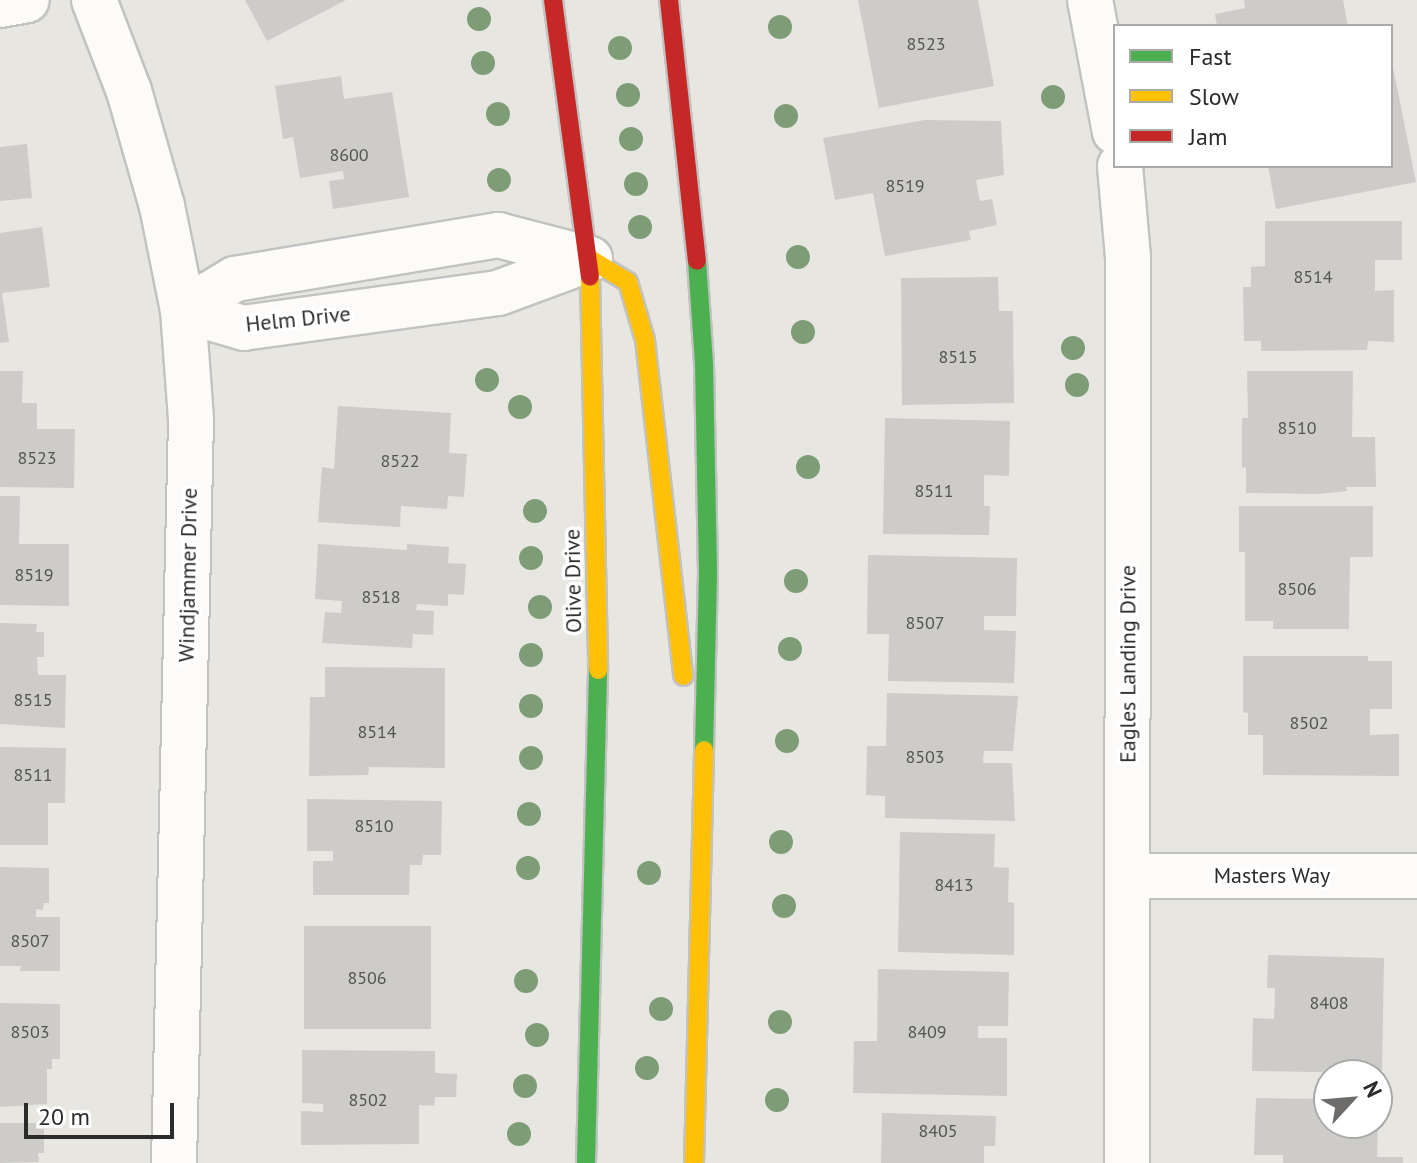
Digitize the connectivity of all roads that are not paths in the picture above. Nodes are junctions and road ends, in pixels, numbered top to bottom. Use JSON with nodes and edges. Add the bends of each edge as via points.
{"nodes":[{"id":1,"x":27,"y":0,"type":"edge"},
{"id":2,"x":94,"y":0,"type":"edge"},
{"id":3,"x":553,"y":0,"type":"edge"},
{"id":4,"x":669,"y":0,"type":"edge"},
{"id":5,"x":1090,"y":0,"type":"edge"},
{"id":6,"x":0,"y":5,"type":"edge"},
{"id":7,"x":1113,"y":121,"type":"edge"},
{"id":8,"x":1120,"y":168,"type":"edge"},
{"id":9,"x":590,"y":259,"type":"junction"},
{"id":10,"x":183,"y":310,"type":"junction"},
{"id":11,"x":701,"y":837,"type":"junction"},
{"id":12,"x":1128,"y":876,"type":"junction"},
{"id":13,"x":1417,"y":876,"type":"edge"},
{"id":14,"x":174,"y":1163,"type":"edge"},
{"id":15,"x":586,"y":1163,"type":"edge"},
{"id":16,"x":694,"y":1163,"type":"edge"},
{"id":17,"x":1127,"y":1163,"type":"edge"}],
"edges":[{"from":1,"to":6,"type":"street"},
{"from":2,"to":10,"type":"street","name":"Windjammer Drive","via":[[133,105],[162,206]]},
{"from":3,"to":9,"type":"main road","name":"Olive Drive"},
{"from":4,"to":11,"type":"main road","via":[[704,364],[708,573]]},
{"from":5,"to":7,"type":"street"},
{"from":8,"to":12,"type":"street","name":"Eagles Landing Drive","via":[[1128,258]]},
{"from":9,"to":10,"type":"street","name":"Helm Drive","via":[[498,293],[244,328]]},
{"from":9,"to":10,"type":"street","name":"Helm Drive","via":[[498,235],[235,279]]},
{"from":9,"to":11,"type":"main road","via":[[628,282],[645,340]]},
{"from":9,"to":15,"type":"main road","name":"Olive Drive","via":[[599,626]]},
{"from":10,"to":14,"type":"street","name":"Windjammer Drive","via":[[191,420]]},
{"from":11,"to":16,"type":"main road"},
{"from":12,"to":13,"type":"street","name":"Masters Way"},
{"from":12,"to":17,"type":"street","name":"Eagles Landing Drive"}]}
